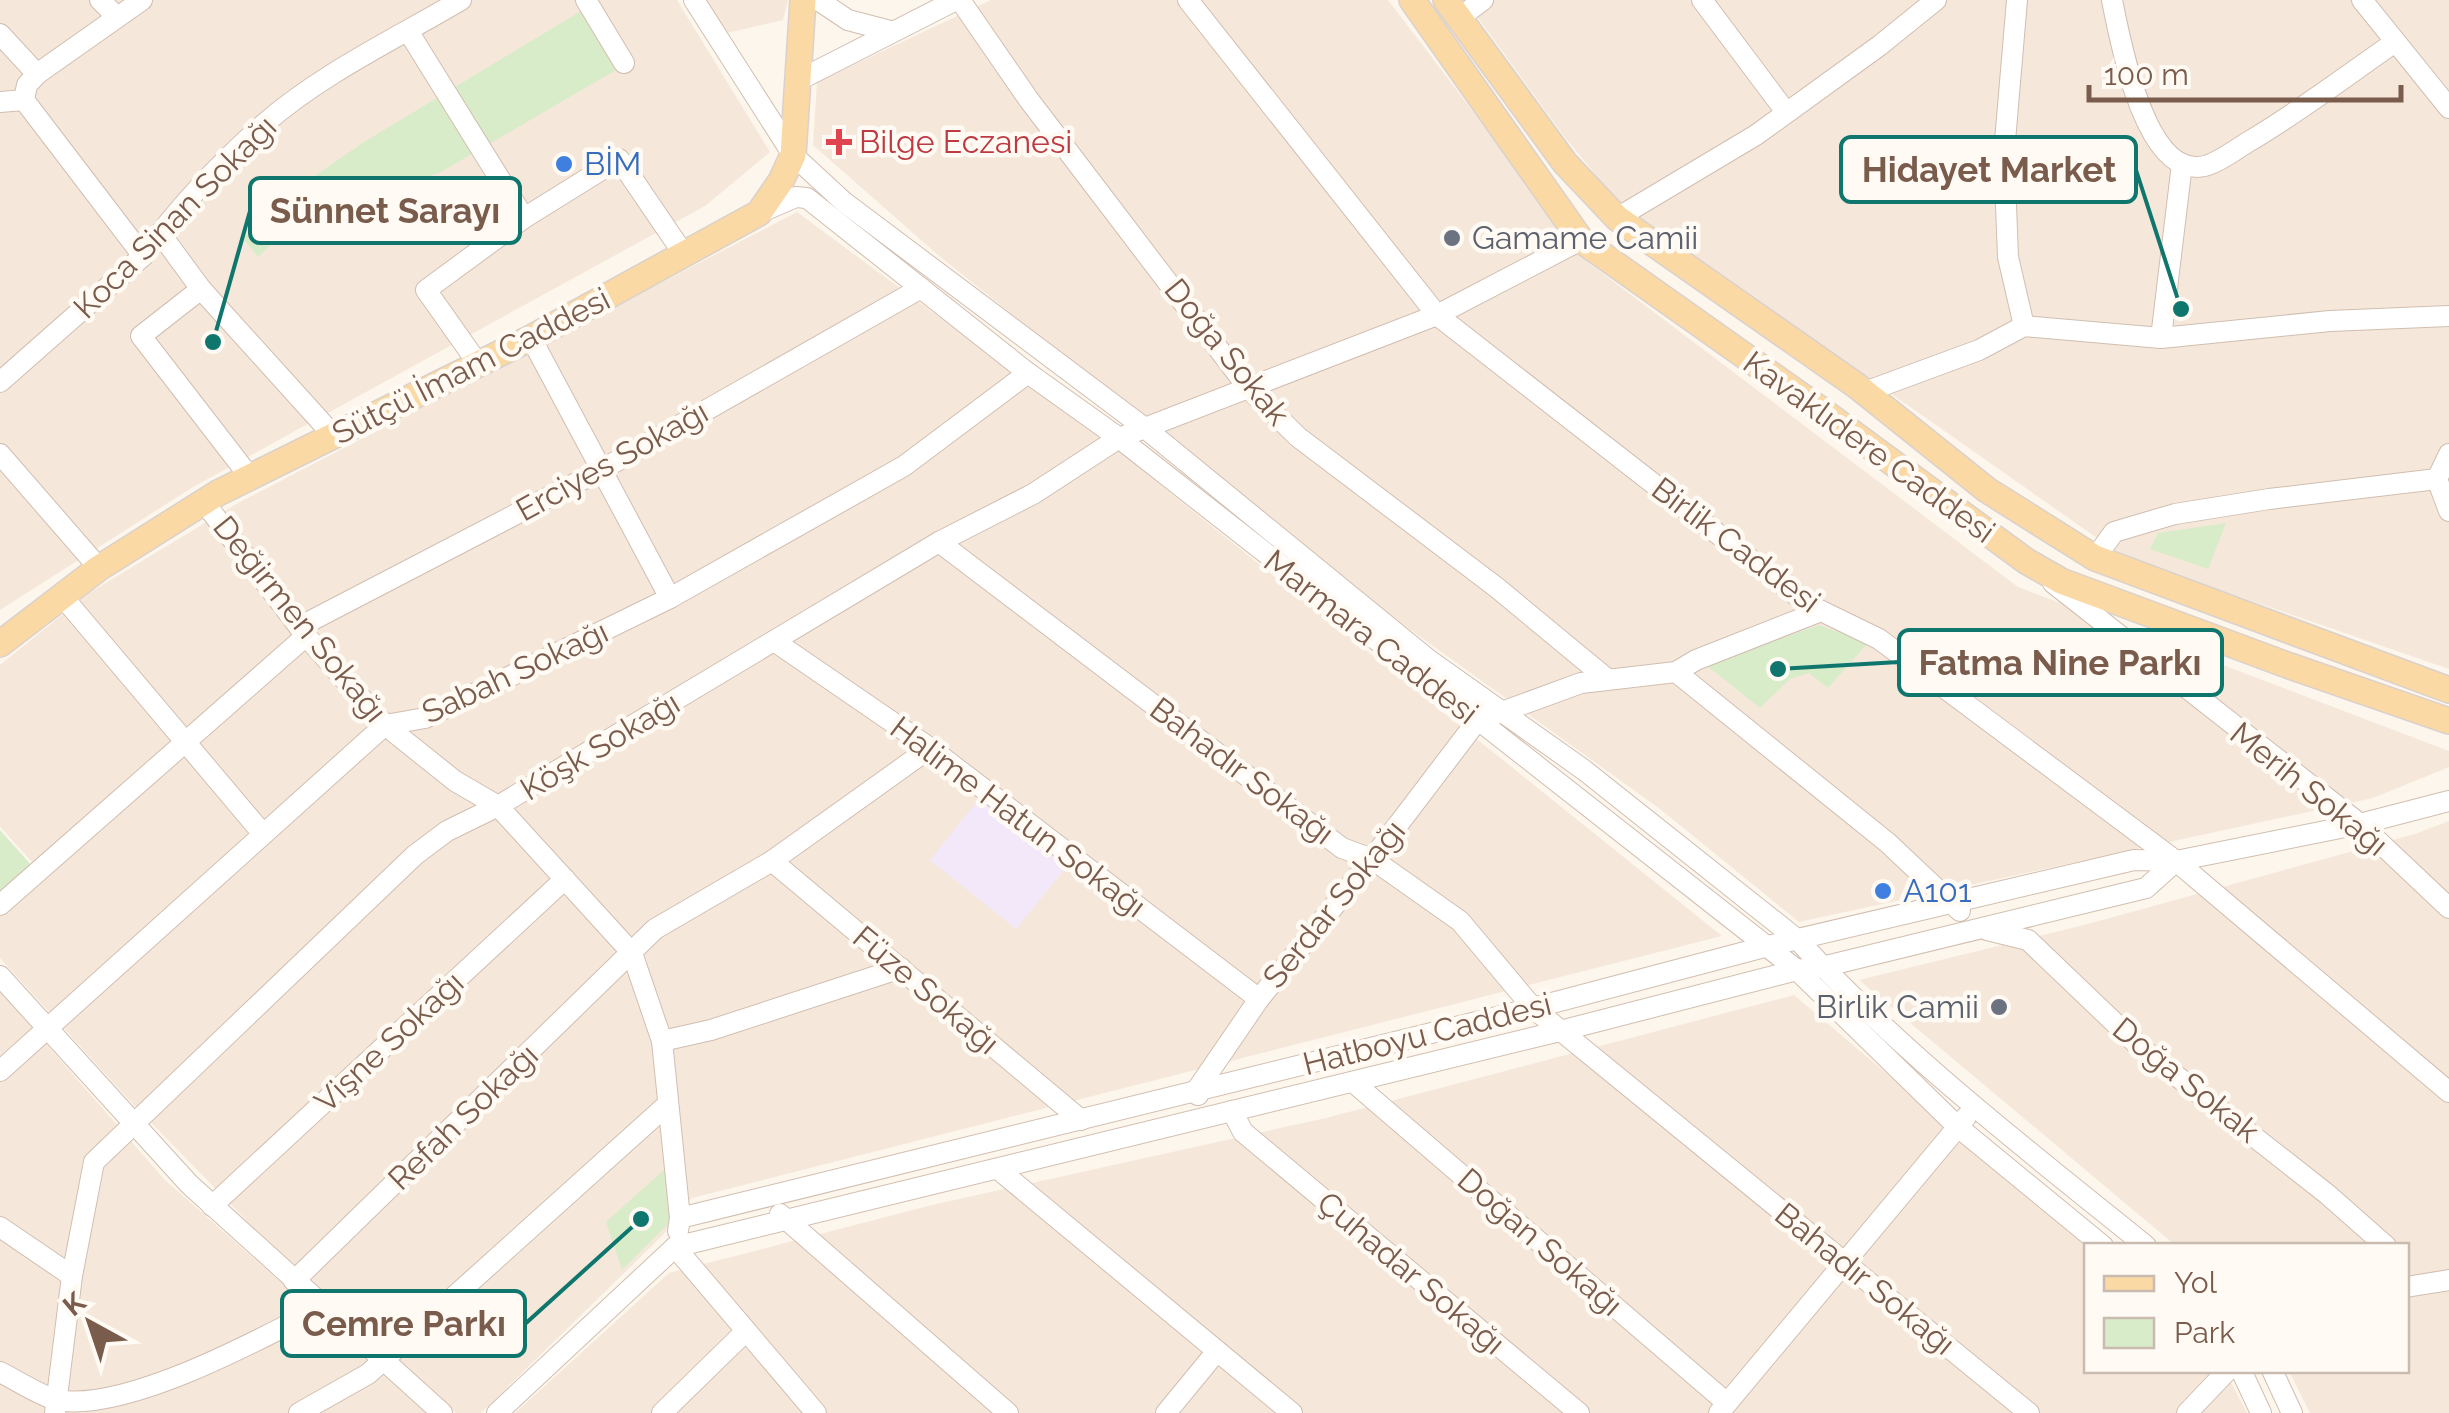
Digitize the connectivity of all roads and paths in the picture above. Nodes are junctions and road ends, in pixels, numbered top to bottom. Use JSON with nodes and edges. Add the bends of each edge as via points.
{"nodes":[{"id":1,"x":100,"y":0,"type":"edge"},
{"id":2,"x":142,"y":0,"type":"edge"},
{"id":3,"x":460,"y":0,"type":"edge"},
{"id":4,"x":586,"y":0,"type":"edge"},
{"id":5,"x":694,"y":0,"type":"edge"},
{"id":6,"x":803,"y":0,"type":"edge"},
{"id":7,"x":818,"y":0,"type":"edge"},
{"id":8,"x":958,"y":0,"type":"edge"},
{"id":9,"x":1188,"y":0,"type":"edge"},
{"id":10,"x":1412,"y":0,"type":"edge"},
{"id":11,"x":1483,"y":0,"type":"edge"},
{"id":12,"x":1702,"y":0,"type":"edge"},
{"id":13,"x":1936,"y":0,"type":"edge"},
{"id":14,"x":2017,"y":0,"type":"edge"},
{"id":15,"x":2112,"y":0,"type":"edge"},
{"id":16,"x":2362,"y":0,"type":"edge"},
{"id":17,"x":1453,"y":9,"type":"edge"},
{"id":18,"x":117,"y":17,"type":"junction"},
{"id":19,"x":408,"y":31,"type":"junction"},
{"id":20,"x":890,"y":31,"type":"junction"},
{"id":21,"x":0,"y":34,"type":"edge"},
{"id":22,"x":2395,"y":42,"type":"junction"},
{"id":23,"x":624,"y":63,"type":"dead end"},
{"id":24,"x":37,"y":74,"type":"junction"},
{"id":25,"x":799,"y":80,"type":"junction"},
{"id":26,"x":24,"y":100,"type":"junction"},
{"id":27,"x":0,"y":102,"type":"edge"},
{"id":28,"x":2449,"y":108,"type":"edge"},
{"id":29,"x":1786,"y":112,"type":"junction"},
{"id":30,"x":793,"y":155,"type":"junction"},
{"id":31,"x":2182,"y":164,"type":"junction"},
{"id":32,"x":759,"y":213,"type":"junction"},
{"id":33,"x":524,"y":218,"type":"junction"},
{"id":34,"x":1617,"y":218,"type":"junction"},
{"id":35,"x":160,"y":233,"type":"junction"},
{"id":36,"x":1581,"y":240,"type":"junction"},
{"id":37,"x":144,"y":256,"type":"junction"},
{"id":38,"x":685,"y":256,"type":"junction"},
{"id":39,"x":922,"y":288,"type":"junction"},
{"id":40,"x":201,"y":289,"type":"junction"},
{"id":41,"x":1437,"y":315,"type":"junction"},
{"id":42,"x":2449,"y":316,"type":"edge"},
{"id":43,"x":2024,"y":326,"type":"junction"},
{"id":44,"x":531,"y":338,"type":"junction"},
{"id":45,"x":2161,"y":338,"type":"junction"},
{"id":46,"x":479,"y":365,"type":"junction"},
{"id":47,"x":1028,"y":373,"type":"junction"},
{"id":48,"x":0,"y":382,"type":"edge"},
{"id":49,"x":1248,"y":389,"type":"junction"},
{"id":50,"x":1865,"y":392,"type":"junction"},
{"id":51,"x":1146,"y":429,"type":"junction"},
{"id":52,"x":333,"y":435,"type":"junction"},
{"id":53,"x":1119,"y":438,"type":"junction"},
{"id":54,"x":0,"y":454,"type":"edge"},
{"id":55,"x":2449,"y":454,"type":"edge"},
{"id":56,"x":601,"y":470,"type":"junction"},
{"id":57,"x":249,"y":476,"type":"junction"},
{"id":58,"x":2437,"y":479,"type":"junction"},
{"id":59,"x":204,"y":502,"type":"junction"},
{"id":60,"x":2449,"y":511,"type":"edge"},
{"id":61,"x":2046,"y":527,"type":"junction"},
{"id":62,"x":940,"y":542,"type":"junction"},
{"id":63,"x":2095,"y":558,"type":"junction"},
{"id":64,"x":2026,"y":562,"type":"junction"},
{"id":65,"x":98,"y":568,"type":"junction"},
{"id":66,"x":2086,"y":590,"type":"junction"},
{"id":67,"x":62,"y":597,"type":"junction"},
{"id":68,"x":670,"y":598,"type":"junction"},
{"id":69,"x":1821,"y":611,"type":"junction"},
{"id":70,"x":302,"y":632,"type":"junction"},
{"id":71,"x":774,"y":642,"type":"junction"},
{"id":72,"x":0,"y":644,"type":"edge"},
{"id":73,"x":1676,"y":672,"type":"junction"},
{"id":74,"x":1606,"y":678,"type":"junction"},
{"id":75,"x":2449,"y":690,"type":"edge"},
{"id":76,"x":1502,"y":713,"type":"junction"},
{"id":77,"x":1477,"y":721,"type":"junction"},
{"id":78,"x":2449,"y":721,"type":"edge"},
{"id":79,"x":385,"y":725,"type":"junction"},
{"id":80,"x":186,"y":743,"type":"junction"},
{"id":81,"x":930,"y":748,"type":"junction"},
{"id":82,"x":2449,"y":801,"type":"edge"},
{"id":83,"x":498,"y":806,"type":"junction"},
{"id":84,"x":2360,"y":824,"type":"junction"},
{"id":85,"x":263,"y":834,"type":"junction"},
{"id":86,"x":1372,"y":860,"type":"junction"},
{"id":87,"x":772,"y":861,"type":"junction"},
{"id":88,"x":2176,"y":861,"type":"junction"},
{"id":89,"x":565,"y":879,"type":"junction"},
{"id":90,"x":0,"y":905,"type":"edge"},
{"id":91,"x":1952,"y":905,"type":"junction"},
{"id":92,"x":2449,"y":908,"type":"edge"},
{"id":93,"x":1981,"y":928,"type":"junction"},
{"id":94,"x":1798,"y":940,"type":"junction"},
{"id":95,"x":1768,"y":946,"type":"junction"},
{"id":96,"x":632,"y":952,"type":"junction"},
{"id":97,"x":1822,"y":967,"type":"junction"},
{"id":98,"x":900,"y":968,"type":"junction"},
{"id":99,"x":1797,"y":970,"type":"junction"},
{"id":100,"x":0,"y":976,"type":"edge"},
{"id":101,"x":1258,"y":998,"type":"junction"},
{"id":102,"x":1534,"y":1008,"type":"junction"},
{"id":103,"x":46,"y":1027,"type":"junction"},
{"id":104,"x":1564,"y":1030,"type":"junction"},
{"id":105,"x":662,"y":1041,"type":"junction"},
{"id":106,"x":0,"y":1071,"type":"edge"},
{"id":107,"x":1354,"y":1082,"type":"junction"},
{"id":108,"x":1196,"y":1091,"type":"junction"},
{"id":109,"x":2449,"y":1092,"type":"edge"},
{"id":110,"x":668,"y":1104,"type":"junction"},
{"id":111,"x":1974,"y":1107,"type":"junction"},
{"id":112,"x":1232,"y":1112,"type":"junction"},
{"id":113,"x":1206,"y":1118,"type":"junction"},
{"id":114,"x":1080,"y":1120,"type":"junction"},
{"id":115,"x":133,"y":1123,"type":"junction"},
{"id":116,"x":1958,"y":1127,"type":"junction"},
{"id":117,"x":998,"y":1168,"type":"junction"},
{"id":118,"x":765,"y":1197,"type":"junction"},
{"id":119,"x":212,"y":1206,"type":"junction"},
{"id":120,"x":680,"y":1218,"type":"junction"},
{"id":121,"x":785,"y":1220,"type":"junction"},
{"id":122,"x":0,"y":1227,"type":"edge"},
{"id":123,"x":2099,"y":1243,"type":"edge"},
{"id":124,"x":2142,"y":1243,"type":"edge"},
{"id":125,"x":2383,"y":1243,"type":"edge"},
{"id":126,"x":675,"y":1248,"type":"junction"},
{"id":127,"x":1844,"y":1262,"type":"junction"},
{"id":128,"x":72,"y":1276,"type":"junction"},
{"id":129,"x":2449,"y":1280,"type":"edge"},
{"id":130,"x":294,"y":1281,"type":"junction"},
{"id":131,"x":2415,"y":1285,"type":"edge"},
{"id":132,"x":322,"y":1306,"type":"junction"},
{"id":133,"x":746,"y":1331,"type":"junction"},
{"id":134,"x":1217,"y":1351,"type":"junction"},
{"id":135,"x":382,"y":1360,"type":"junction"},
{"id":136,"x":0,"y":1372,"type":"edge"},
{"id":137,"x":2225,"y":1373,"type":"edge"},
{"id":138,"x":2243,"y":1373,"type":"edge"},
{"id":139,"x":2273,"y":1373,"type":"edge"},
{"id":140,"x":56,"y":1407,"type":"edge"},
{"id":141,"x":1723,"y":1408,"type":"edge"},
{"id":142,"x":299,"y":1413,"type":"edge"},
{"id":143,"x":442,"y":1413,"type":"edge"},
{"id":144,"x":498,"y":1413,"type":"edge"},
{"id":145,"x":662,"y":1413,"type":"edge"},
{"id":146,"x":816,"y":1413,"type":"edge"},
{"id":147,"x":1008,"y":1413,"type":"edge"},
{"id":148,"x":1166,"y":1413,"type":"edge"},
{"id":149,"x":1292,"y":1413,"type":"edge"},
{"id":150,"x":1578,"y":1413,"type":"edge"},
{"id":151,"x":2029,"y":1413,"type":"edge"},
{"id":152,"x":2187,"y":1413,"type":"edge"},
{"id":153,"x":2261,"y":1413,"type":"edge"},
{"id":154,"x":2292,"y":1413,"type":"edge"}],
"edges":[{"from":1,"to":18,"type":"street"},
{"from":2,"to":18,"type":"street"},
{"from":3,"to":19,"type":"street","name":"Koca Sinan Sokağı"},
{"from":4,"to":23,"type":"street"},
{"from":5,"to":30,"type":"street","name":"Marmara Caddesi"},
{"from":6,"to":25,"type":"main road","name":"Sütçü İmam Caddesi"},
{"from":7,"to":20,"type":"street","via":[[848,20]]},
{"from":8,"to":20,"type":"street"},
{"from":8,"to":49,"type":"street","name":"Doğa Sokak"},
{"from":9,"to":41,"type":"street","name":"Birlik Caddesi"},
{"from":10,"to":36,"type":"main road","name":"Kavaklıdere Caddesi"},
{"from":11,"to":17,"type":"street"},
{"from":12,"to":29,"type":"street"},
{"from":13,"to":29,"type":"street"},
{"from":14,"to":43,"type":"street","via":[[2004,153],[2008,257]]},
{"from":15,"to":31,"type":"street","via":[[2142,108],[2162,148]]},
{"from":16,"to":22,"type":"street"},
{"from":17,"to":34,"type":"main road","name":"Kavaklıdere Caddesi","via":[[1565,162]]},
{"from":18,"to":24,"type":"street"},
{"from":19,"to":33,"type":"street"},
{"from":19,"to":35,"type":"street","name":"Koca Sinan Sokağı","via":[[264,124]]},
{"from":20,"to":25,"type":"street"},
{"from":21,"to":24,"type":"street"},
{"from":22,"to":28,"type":"street"},
{"from":22,"to":31,"type":"street","via":[[2208,165]]},
{"from":24,"to":26,"type":"street"},
{"from":25,"to":30,"type":"main road","name":"Sütçü İmam Caddesi"},
{"from":26,"to":27,"type":"street"},
{"from":26,"to":37,"type":"street"},
{"from":29,"to":34,"type":"street"},
{"from":30,"to":32,"type":"main road","name":"Sütçü İmam Caddesi"},
{"from":30,"to":51,"type":"street","name":"Marmara Caddesi","via":[[844,202]]},
{"from":31,"to":45,"type":"street"},
{"from":32,"to":38,"type":"main road","name":"Sütçü İmam Caddesi"},
{"from":32,"to":39,"type":"street","name":"Marmara Caddesi","via":[[777,202],[807,198]]},
{"from":33,"to":38,"type":"street","via":[[619,159]]},
{"from":33,"to":46,"type":"street","via":[[426,290]]},
{"from":34,"to":36,"type":"main road"},
{"from":34,"to":50,"type":"main road","name":"Kavaklıdere Caddesi"},
{"from":35,"to":37,"type":"street","name":"Koca Sinan Sokağı"},
{"from":35,"to":40,"type":"street"},
{"from":36,"to":41,"type":"street","name":"Köşk Sokağı"},
{"from":36,"to":64,"type":"main road","name":"Kavaklıdere Caddesi"},
{"from":37,"to":48,"type":"street","name":"Koca Sinan Sokağı"},
{"from":38,"to":44,"type":"main road","name":"Sütçü İmam Caddesi"},
{"from":39,"to":47,"type":"street","name":"Marmara Caddesi"},
{"from":39,"to":56,"type":"street","name":"Erciyes Sokağı"},
{"from":40,"to":52,"type":"street"},
{"from":40,"to":57,"type":"street","via":[[141,336]]},
{"from":41,"to":49,"type":"street","name":"Köşk Sokağı"},
{"from":41,"to":69,"type":"street","name":"Birlik Caddesi"},
{"from":42,"to":45,"type":"street"},
{"from":43,"to":45,"type":"street"},
{"from":43,"to":50,"type":"street","via":[[1980,350]]},
{"from":44,"to":46,"type":"main road","name":"Sütçü İmam Caddesi"},
{"from":44,"to":56,"type":"street"},
{"from":46,"to":52,"type":"main road","name":"Sütçü İmam Caddesi"},
{"from":47,"to":53,"type":"street","name":"Marmara Caddesi"},
{"from":47,"to":68,"type":"street","name":"Sabah Sokağı","via":[[904,466]]},
{"from":49,"to":51,"type":"street","name":"Köşk Sokağı"},
{"from":49,"to":74,"type":"street","name":"Doğa Sokak","via":[[1298,438]]},
{"from":50,"to":61,"type":"main road","name":"Kavaklıdere Caddesi","via":[[1987,490]]},
{"from":51,"to":53,"type":"street","name":"Köşk Sokağı"},
{"from":51,"to":76,"type":"street","name":"Marmara Caddesi"},
{"from":52,"to":57,"type":"main road","name":"Sütçü İmam Caddesi"},
{"from":53,"to":62,"type":"street","name":"Köşk Sokağı","via":[[1033,494]]},
{"from":53,"to":77,"type":"street","name":"Marmara Caddesi"},
{"from":54,"to":65,"type":"street"},
{"from":55,"to":58,"type":"street"},
{"from":56,"to":68,"type":"street"},
{"from":56,"to":70,"type":"street","name":"Erciyes Sokağı"},
{"from":57,"to":59,"type":"main road","name":"Sütçü İmam Caddesi"},
{"from":58,"to":60,"type":"street"},
{"from":58,"to":63,"type":"street","via":[[2175,514],[2114,532]]},
{"from":59,"to":65,"type":"main road","name":"Sütçü İmam Caddesi"},
{"from":59,"to":70,"type":"street","name":"Değirmen Sokağı"},
{"from":61,"to":63,"type":"main road","name":"Kavaklıdere Caddesi"},
{"from":61,"to":64,"type":"main road"},
{"from":62,"to":71,"type":"street","name":"Köşk Sokağı"},
{"from":62,"to":86,"type":"street","name":"Bahadır Sokağı","via":[[1342,848]]},
{"from":63,"to":66,"type":"main road"},
{"from":63,"to":75,"type":"main road","name":"Kavaklıdere Caddesi"},
{"from":64,"to":66,"type":"main road","name":"Kavaklıdere Caddesi"},
{"from":64,"to":84,"type":"street","name":"Merih Sokağı"},
{"from":65,"to":67,"type":"main road","name":"Sütçü İmam Caddesi"},
{"from":66,"to":78,"type":"main road","name":"Kavaklıdere Caddesi"},
{"from":67,"to":72,"type":"main road","name":"Sütçü İmam Caddesi"},
{"from":67,"to":80,"type":"street"},
{"from":68,"to":79,"type":"street","name":"Sabah Sokağı","via":[[425,718]]},
{"from":69,"to":73,"type":"street"},
{"from":69,"to":88,"type":"street","name":"Birlik Caddesi","via":[[1879,640]]},
{"from":70,"to":79,"type":"street","name":"Değirmen Sokağı"},
{"from":70,"to":80,"type":"street","name":"Erciyes Sokağı"},
{"from":71,"to":81,"type":"street","name":"Halime Hatun Sokağı"},
{"from":71,"to":83,"type":"street","name":"Köşk Sokağı"},
{"from":73,"to":74,"type":"street"},
{"from":73,"to":91,"type":"street","via":[[1888,843]]},
{"from":74,"to":76,"type":"street"},
{"from":76,"to":77,"type":"street"},
{"from":76,"to":94,"type":"street","name":"Marmara Caddesi"},
{"from":77,"to":86,"type":"street","name":"Serdar Sokağı"},
{"from":77,"to":95,"type":"street","name":"Marmara Caddesi"},
{"from":79,"to":83,"type":"street","name":"Değirmen Sokağı","via":[[455,782]]},
{"from":79,"to":85,"type":"street","name":"Sabah Sokağı"},
{"from":80,"to":85,"type":"street"},
{"from":80,"to":90,"type":"street","name":"Erciyes Sokağı"},
{"from":81,"to":87,"type":"street","name":"Refah Sokağı"},
{"from":81,"to":101,"type":"street","name":"Halime Hatun Sokağı"},
{"from":82,"to":84,"type":"street","name":"Hatboyu Caddesi"},
{"from":83,"to":89,"type":"street","name":"Değirmen Sokağı"},
{"from":83,"to":115,"type":"street","name":"Köşk Sokağı","via":[[415,855]]},
{"from":84,"to":88,"type":"street","name":"Hatboyu Caddesi"},
{"from":84,"to":92,"type":"street","name":"Merih Sokağı"},
{"from":85,"to":103,"type":"street","name":"Sabah Sokağı"},
{"from":86,"to":101,"type":"street","name":"Serdar Sokağı"},
{"from":86,"to":102,"type":"street","name":"Bahadır Sokağı","via":[[1460,921]]},
{"from":87,"to":96,"type":"street","name":"Refah Sokağı","via":[[655,929]]},
{"from":87,"to":98,"type":"street","name":"Füze Sokağı"},
{"from":88,"to":91,"type":"street","name":"Hatboyu Caddesi","via":[[2134,860]]},
{"from":88,"to":93,"type":"street","name":"Hatboyu Caddesi","via":[[2146,888]]},
{"from":88,"to":109,"type":"street","name":"Birlik Caddesi"},
{"from":89,"to":96,"type":"street","name":"Değirmen Sokağı"},
{"from":89,"to":119,"type":"street","name":"Vişne Sokağı"},
{"from":91,"to":93,"type":"street"},
{"from":91,"to":94,"type":"street","name":"Hatboyu Caddesi"},
{"from":93,"to":97,"type":"street","name":"Hatboyu Caddesi"},
{"from":93,"to":125,"type":"street","name":"Doğa Sokak","via":[[2028,940],[2141,1048]]},
{"from":94,"to":95,"type":"street","name":"Hatboyu Caddesi"},
{"from":94,"to":97,"type":"street","name":"Marmara Caddesi"},
{"from":95,"to":99,"type":"street","name":"Marmara Caddesi"},
{"from":95,"to":102,"type":"street","name":"Hatboyu Caddesi"},
{"from":96,"to":105,"type":"street","name":"Değirmen Sokağı"},
{"from":96,"to":130,"type":"street","name":"Refah Sokağı"},
{"from":97,"to":99,"type":"street","name":"Hatboyu Caddesi"},
{"from":97,"to":111,"type":"street","name":"Marmara Caddesi"},
{"from":98,"to":105,"type":"street"},
{"from":98,"to":114,"type":"street","name":"Füze Sokağı"},
{"from":99,"to":104,"type":"street","name":"Hatboyu Caddesi"},
{"from":99,"to":116,"type":"street","name":"Marmara Caddesi"},
{"from":100,"to":103,"type":"street"},
{"from":101,"to":108,"type":"street","name":"Serdar Sokağı"},
{"from":102,"to":104,"type":"street","name":"Bahadır Sokağı"},
{"from":102,"to":108,"type":"street","name":"Hatboyu Caddesi"},
{"from":103,"to":106,"type":"street","name":"Sabah Sokağı"},
{"from":103,"to":115,"type":"street"},
{"from":104,"to":107,"type":"street","name":"Hatboyu Caddesi"},
{"from":104,"to":127,"type":"street","name":"Bahadır Sokağı"},
{"from":105,"to":110,"type":"street","name":"Değirmen Sokağı"},
{"from":107,"to":112,"type":"street","name":"Hatboyu Caddesi"},
{"from":107,"to":141,"type":"street","name":"Doğan Sokağı"},
{"from":108,"to":113,"type":"street"},
{"from":108,"to":114,"type":"street","name":"Hatboyu Caddesi"},
{"from":110,"to":120,"type":"street","name":"Değirmen Sokağı"},
{"from":110,"to":135,"type":"street"},
{"from":111,"to":116,"type":"street"},
{"from":111,"to":124,"type":"street","name":"Marmara Caddesi"},
{"from":112,"to":113,"type":"street","name":"Hatboyu Caddesi"},
{"from":112,"to":150,"type":"street","name":"Çuhadar Sokağı","via":[[1243,1132]]},
{"from":113,"to":117,"type":"street","name":"Hatboyu Caddesi"},
{"from":114,"to":118,"type":"street","name":"Hatboyu Caddesi"},
{"from":115,"to":119,"type":"street"},
{"from":115,"to":128,"type":"street","name":"Köşk Sokağı","via":[[94,1162]]},
{"from":116,"to":123,"type":"street","name":"Marmara Caddesi"},
{"from":116,"to":127,"type":"street"},
{"from":117,"to":121,"type":"street","name":"Hatboyu Caddesi"},
{"from":117,"to":134,"type":"street"},
{"from":118,"to":120,"type":"street","name":"Hatboyu Caddesi"},
{"from":118,"to":121,"type":"street"},
{"from":119,"to":130,"type":"street"},
{"from":120,"to":126,"type":"street","name":"Değirmen Sokağı"},
{"from":121,"to":126,"type":"street","name":"Hatboyu Caddesi"},
{"from":121,"to":147,"type":"street"},
{"from":122,"to":128,"type":"street"},
{"from":126,"to":133,"type":"street"},
{"from":126,"to":144,"type":"street"},
{"from":127,"to":141,"type":"street"},
{"from":127,"to":151,"type":"street","name":"Bahadır Sokağı"},
{"from":128,"to":140,"type":"street","name":"Köşk Sokağı"},
{"from":129,"to":131,"type":"street"},
{"from":130,"to":132,"type":"street"},
{"from":132,"to":135,"type":"street"},
{"from":132,"to":140,"type":"street","via":[[158,1387]]},
{"from":133,"to":145,"type":"street"},
{"from":133,"to":146,"type":"street"},
{"from":134,"to":148,"type":"street"},
{"from":134,"to":149,"type":"street"},
{"from":135,"to":142,"type":"street"},
{"from":135,"to":143,"type":"street"},
{"from":136,"to":140,"type":"street"},
{"from":137,"to":152,"type":"street"},
{"from":138,"to":153,"type":"street"},
{"from":139,"to":154,"type":"street"}]}
